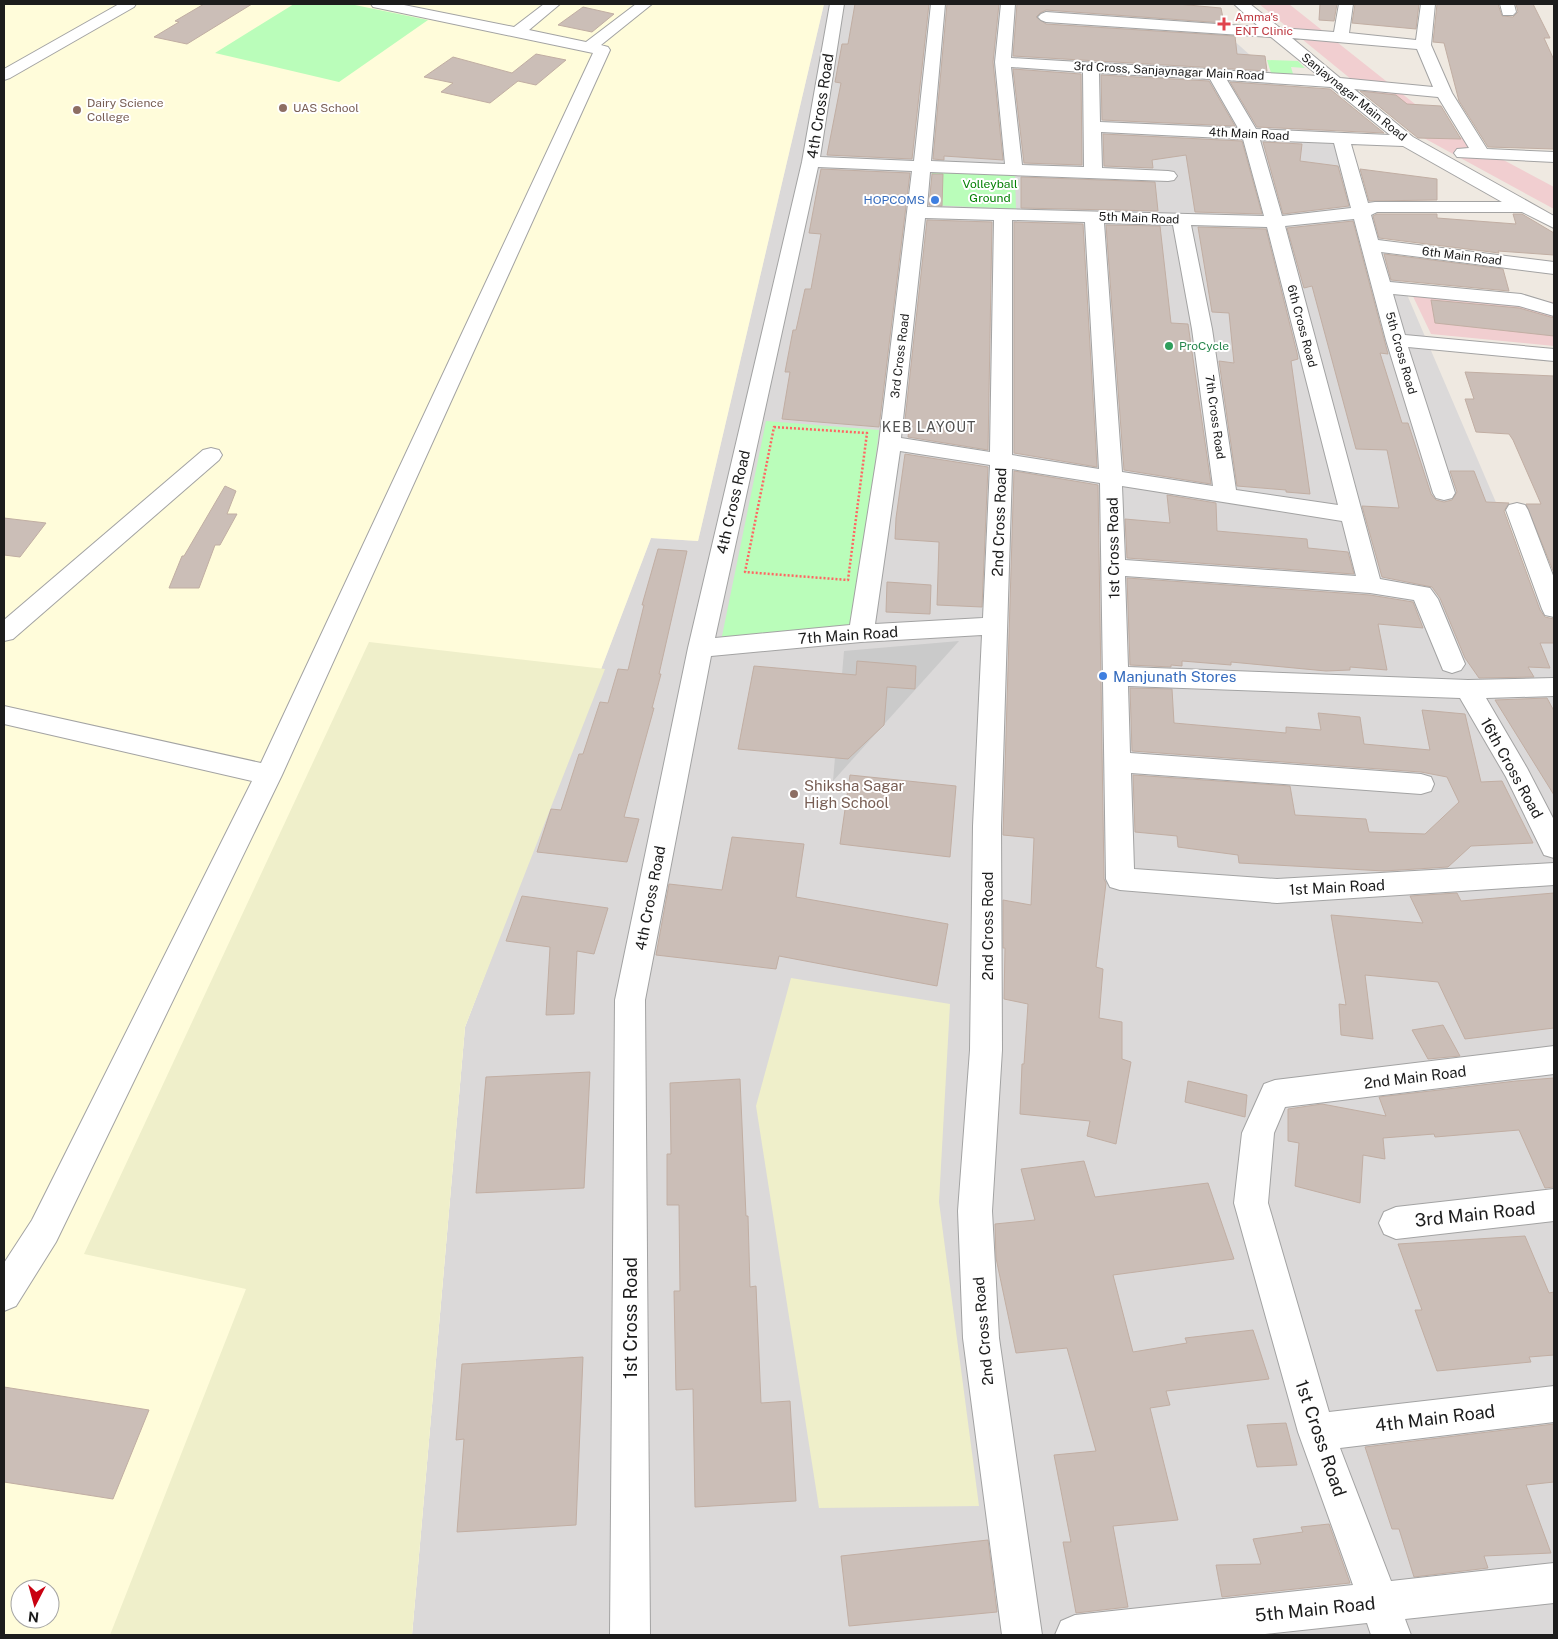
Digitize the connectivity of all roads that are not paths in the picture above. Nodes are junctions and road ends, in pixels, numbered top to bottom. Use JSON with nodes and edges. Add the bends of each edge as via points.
{"nodes":[{"id":1,"x":129,"y":4,"type":"edge"},
{"id":2,"x":378,"y":4,"type":"edge"},
{"id":3,"x":463,"y":4,"type":"edge"},
{"id":4,"x":553,"y":4,"type":"edge"},
{"id":5,"x":645,"y":4,"type":"edge"},
{"id":6,"x":836,"y":4,"type":"edge"},
{"id":7,"x":938,"y":4,"type":"edge"},
{"id":8,"x":1008,"y":4,"type":"edge"},
{"id":9,"x":1241,"y":4,"type":"edge"},
{"id":10,"x":1346,"y":4,"type":"edge"},
{"id":11,"x":1428,"y":4,"type":"edge"},
{"id":12,"x":1046,"y":17,"type":"dead end"},
{"id":13,"x":445,"y":18,"type":"junction"},
{"id":14,"x":517,"y":32,"type":"junction"},
{"id":15,"x":1276,"y":33,"type":"junction"},
{"id":16,"x":1341,"y":37,"type":"junction"},
{"id":17,"x":1423,"y":45,"type":"junction"},
{"id":18,"x":589,"y":47,"type":"junction"},
{"id":19,"x":4,"y":56,"type":"edge"},
{"id":20,"x":27,"y":62,"type":"junction"},
{"id":21,"x":1003,"y":62,"type":"junction"},
{"id":22,"x":1091,"y":67,"type":"junction"},
{"id":23,"x":1214,"y":74,"type":"junction"},
{"id":24,"x":4,"y":75,"type":"edge"},
{"id":25,"x":1335,"y":82,"type":"junction"},
{"id":26,"x":1444,"y":93,"type":"junction"},
{"id":27,"x":1092,"y":127,"type":"junction"},
{"id":28,"x":1250,"y":134,"type":"junction"},
{"id":29,"x":1341,"y":138,"type":"junction"},
{"id":30,"x":1407,"y":141,"type":"junction"},
{"id":31,"x":1424,"y":151,"type":"junction"},
{"id":32,"x":1481,"y":154,"type":"junction"},
{"id":33,"x":1554,"y":157,"type":"edge"},
{"id":34,"x":811,"y":162,"type":"junction"},
{"id":35,"x":921,"y":167,"type":"junction"},
{"id":36,"x":1014,"y":170,"type":"junction"},
{"id":37,"x":1093,"y":173,"type":"junction"},
{"id":38,"x":1168,"y":176,"type":"dead end"},
{"id":39,"x":1524,"y":207,"type":"junction"},
{"id":40,"x":1364,"y":210,"type":"junction"},
{"id":41,"x":918,"y":212,"type":"junction"},
{"id":42,"x":1003,"y":214,"type":"junction"},
{"id":43,"x":1094,"y":217,"type":"junction"},
{"id":44,"x":1181,"y":219,"type":"junction"},
{"id":45,"x":1275,"y":222,"type":"junction"},
{"id":46,"x":1554,"y":223,"type":"edge"},
{"id":47,"x":1370,"y":245,"type":"junction"},
{"id":48,"x":1554,"y":268,"type":"edge"},
{"id":49,"x":1382,"y":287,"type":"junction"},
{"id":50,"x":1554,"y":310,"type":"edge"},
{"id":51,"x":1396,"y":340,"type":"junction"},
{"id":52,"x":1554,"y":340,"type":"edge"},
{"id":53,"x":1450,"y":345,"type":"junction"},
{"id":54,"x":1554,"y":355,"type":"edge"},
{"id":55,"x":890,"y":443,"type":"junction"},
{"id":56,"x":212,"y":455,"type":"dead end"},
{"id":57,"x":1001,"y":460,"type":"junction"},
{"id":58,"x":1111,"y":479,"type":"junction"},
{"id":59,"x":1444,"y":493,"type":"dead end"},
{"id":60,"x":1226,"y":496,"type":"junction"},
{"id":61,"x":1517,"y":510,"type":"dead end"},
{"id":62,"x":1352,"y":515,"type":"junction"},
{"id":63,"x":1113,"y":567,"type":"junction"},
{"id":64,"x":1370,"y":585,"type":"junction"},
{"id":65,"x":1554,"y":609,"type":"edge"},
{"id":66,"x":996,"y":626,"type":"junction"},
{"id":67,"x":4,"y":633,"type":"edge"},
{"id":68,"x":861,"y":633,"type":"junction"},
{"id":69,"x":700,"y":648,"type":"junction"},
{"id":70,"x":1452,"y":664,"type":"dead end"},
{"id":71,"x":1115,"y":676,"type":"junction"},
{"id":72,"x":1554,"y":687,"type":"edge"},
{"id":73,"x":1468,"y":689,"type":"junction"},
{"id":74,"x":4,"y":715,"type":"edge"},
{"id":75,"x":1117,"y":762,"type":"junction"},
{"id":76,"x":269,"y":775,"type":"junction"},
{"id":77,"x":1421,"y":784,"type":"dead end"},
{"id":78,"x":1554,"y":847,"type":"edge"},
{"id":79,"x":1554,"y":874,"type":"edge"},
{"id":80,"x":1120,"y":879,"type":"joint"},
{"id":81,"x":630,"y":1000,"type":"joint"},
{"id":82,"x":1554,"y":1060,"type":"edge"},
{"id":83,"x":1275,"y":1094,"type":"joint"},
{"id":84,"x":1554,"y":1205,"type":"edge"},
{"id":85,"x":1396,"y":1223,"type":"dead end"},
{"id":86,"x":4,"y":1294,"type":"edge"},
{"id":87,"x":1554,"y":1404,"type":"edge"},
{"id":88,"x":1316,"y":1432,"type":"junction"},
{"id":89,"x":1554,"y":1583,"type":"edge"},
{"id":90,"x":1385,"y":1619,"type":"edge"},
{"id":91,"x":630,"y":1635,"type":"edge"},
{"id":92,"x":1022,"y":1635,"type":"edge"},
{"id":93,"x":1075,"y":1635,"type":"edge"}],
"edges":[{"from":1,"to":20,"type":"street"},
{"from":2,"to":13,"type":"street"},
{"from":3,"to":13,"type":"street"},
{"from":4,"to":14,"type":"street"},
{"from":5,"to":18,"type":"street"},
{"from":6,"to":34,"type":"street","name":"4th Cross Road"},
{"from":7,"to":35,"type":"street","name":"3rd Cross Road"},
{"from":8,"to":21,"type":"street"},
{"from":9,"to":15,"type":"street","name":"Sanjaynagar Main Road"},
{"from":10,"to":16,"type":"street"},
{"from":11,"to":17,"type":"street"},
{"from":12,"to":15,"type":"street"},
{"from":13,"to":14,"type":"street"},
{"from":14,"to":18,"type":"street"},
{"from":15,"to":16,"type":"street"},
{"from":15,"to":25,"type":"street","name":"Sanjaynagar Main Road"},
{"from":16,"to":17,"type":"street"},
{"from":17,"to":26,"type":"street"},
{"from":18,"to":76,"type":"street","via":[[602,50]]},
{"from":19,"to":20,"type":"street"},
{"from":20,"to":24,"type":"street"},
{"from":21,"to":22,"type":"street","name":"3rd Cross, Sanjaynagar Main Road"},
{"from":21,"to":36,"type":"street"},
{"from":22,"to":23,"type":"street","name":"3rd Cross, Sanjaynagar Main Road"},
{"from":22,"to":27,"type":"street"},
{"from":23,"to":25,"type":"street","name":"3rd Cross, Sanjaynagar Main Road"},
{"from":23,"to":28,"type":"street","name":"6th Cross Road"},
{"from":25,"to":26,"type":"street"},
{"from":25,"to":30,"type":"street","name":"Sanjaynagar Main Road"},
{"from":26,"to":32,"type":"street"},
{"from":27,"to":28,"type":"street","name":"4th Main Road"},
{"from":27,"to":37,"type":"street"},
{"from":28,"to":29,"type":"street","name":"4th Main Road"},
{"from":28,"to":45,"type":"street","name":"6th Cross Road"},
{"from":29,"to":30,"type":"street","name":"4th Main Road"},
{"from":29,"to":40,"type":"street","name":"5th Cross Road"},
{"from":30,"to":31,"type":"street","name":"Sanjaynagar Main Road"},
{"from":31,"to":32,"type":"street"},
{"from":31,"to":39,"type":"street","name":"Sanjaynagar Main Road"},
{"from":32,"to":33,"type":"street"},
{"from":34,"to":35,"type":"street"},
{"from":34,"to":69,"type":"street","name":"4th Cross Road"},
{"from":35,"to":36,"type":"street"},
{"from":35,"to":41,"type":"street","name":"3rd Cross Road"},
{"from":36,"to":37,"type":"street"},
{"from":37,"to":38,"type":"street"},
{"from":39,"to":40,"type":"street","name":"5th Main Road"},
{"from":39,"to":46,"type":"street","name":"Sanjaynagar Main Road"},
{"from":40,"to":45,"type":"street","name":"5th Main Road"},
{"from":40,"to":47,"type":"street","name":"5th Cross Road"},
{"from":41,"to":42,"type":"street","name":"5th Main Road"},
{"from":41,"to":55,"type":"street","name":"3rd Cross Road"},
{"from":42,"to":43,"type":"street","name":"5th Main Road"},
{"from":42,"to":57,"type":"street","name":"2nd Cross Road"},
{"from":43,"to":44,"type":"street","name":"5th Main Road"},
{"from":43,"to":58,"type":"street","name":"1st Cross Road"},
{"from":44,"to":45,"type":"street","name":"5th Main Road"},
{"from":44,"to":60,"type":"street","name":"7th Cross Road","via":[[1202,329]]},
{"from":45,"to":62,"type":"street","name":"6th Cross Road"},
{"from":47,"to":48,"type":"street","name":"6th Main Road"},
{"from":47,"to":49,"type":"street","name":"5th Cross Road"},
{"from":49,"to":50,"type":"street","via":[[1521,300]]},
{"from":49,"to":51,"type":"street","name":"5th Cross Road"},
{"from":51,"to":53,"type":"street"},
{"from":51,"to":59,"type":"street","name":"5th Cross Road"},
{"from":52,"to":53,"type":"street","via":[[1449,330]]},
{"from":53,"to":54,"type":"street"},
{"from":55,"to":57,"type":"street"},
{"from":55,"to":68,"type":"street","name":"3rd Cross Road"},
{"from":56,"to":67,"type":"street"},
{"from":57,"to":58,"type":"street"},
{"from":57,"to":66,"type":"street","name":"2nd Cross Road"},
{"from":58,"to":60,"type":"street"},
{"from":58,"to":63,"type":"street","name":"1st Cross Road"},
{"from":60,"to":62,"type":"street"},
{"from":61,"to":65,"type":"street"},
{"from":62,"to":64,"type":"street","name":"6th Cross Road"},
{"from":63,"to":64,"type":"street"},
{"from":63,"to":71,"type":"street","name":"1st Cross Road"},
{"from":64,"to":70,"type":"street","via":[[1422,594]]},
{"from":66,"to":68,"type":"street","name":"7th Main Road"},
{"from":66,"to":92,"type":"street","name":"2nd Cross Road","via":[[987,826],[986,1050],[975,1211],[981,1338]]},
{"from":68,"to":69,"type":"street","name":"7th Main Road"},
{"from":69,"to":81,"type":"street","name":"4th Cross Road"},
{"from":71,"to":73,"type":"street"},
{"from":71,"to":75,"type":"street","name":"1st Cross Road"},
{"from":72,"to":73,"type":"street"},
{"from":73,"to":78,"type":"street","name":"16th Cross Road","via":[[1518,775]]},
{"from":74,"to":76,"type":"street"},
{"from":75,"to":77,"type":"street"},
{"from":75,"to":80,"type":"street","name":"1st Cross Road"},
{"from":76,"to":86,"type":"street","via":[[44,1231]]},
{"from":79,"to":80,"type":"street","name":"1st Main Road","via":[[1277,891]]},
{"from":81,"to":91,"type":"street","name":"1st Cross Road"},
{"from":82,"to":83,"type":"street","name":"2nd Main Road"},
{"from":83,"to":88,"type":"street","name":"1st Cross Road","via":[[1258,1133],[1251,1203]]},
{"from":84,"to":85,"type":"street","name":"3rd Main Road"},
{"from":87,"to":88,"type":"street","name":"4th Main Road"},
{"from":88,"to":90,"type":"street","name":"1st Cross Road"},
{"from":89,"to":90,"type":"street","name":"5th Main Road"},
{"from":90,"to":93,"type":"street","name":"5th Main Road"}]}
